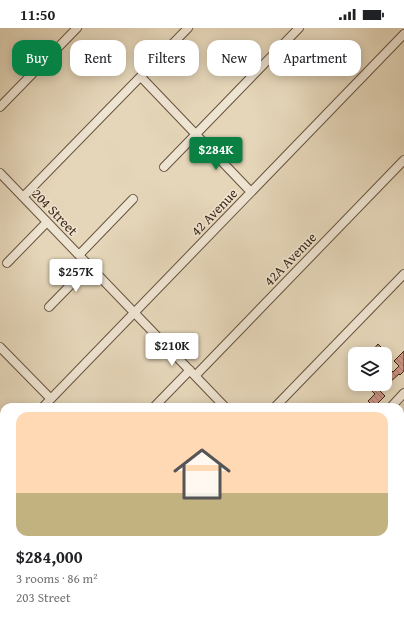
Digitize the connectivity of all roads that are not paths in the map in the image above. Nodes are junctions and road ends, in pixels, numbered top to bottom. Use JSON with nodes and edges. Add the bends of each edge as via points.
{"nodes":[{"id":1,"x":77,"y":28,"type":"edge"},
{"id":2,"x":188,"y":28,"type":"edge"},
{"id":3,"x":299,"y":28,"type":"edge"},
{"id":4,"x":404,"y":34,"type":"edge"},
{"id":5,"x":140,"y":77,"type":"junction"},
{"id":6,"x":0,"y":107,"type":"edge"},
{"id":7,"x":195,"y":135,"type":"junction"},
{"id":8,"x":404,"y":160,"type":"edge"},
{"id":9,"x":164,"y":167,"type":"dead end"},
{"id":10,"x":0,"y":173,"type":"edge"},
{"id":11,"x":251,"y":192,"type":"junction"},
{"id":12,"x":23,"y":198,"type":"junction"},
{"id":13,"x":133,"y":199,"type":"dead end"},
{"id":14,"x":47,"y":222,"type":"junction"},
{"id":15,"x":79,"y":255,"type":"junction"},
{"id":16,"x":7,"y":263,"type":"dead end"},
{"id":17,"x":89,"y":266,"type":"junction"},
{"id":18,"x":404,"y":274,"type":"edge"},
{"id":19,"x":49,"y":307,"type":"dead end"},
{"id":20,"x":134,"y":313,"type":"junction"},
{"id":21,"x":0,"y":347,"type":"edge"},
{"id":22,"x":192,"y":373,"type":"junction"},
{"id":23,"x":404,"y":393,"type":"edge"},
{"id":24,"x":51,"y":399,"type":"junction"},
{"id":25,"x":47,"y":403,"type":"edge"},
{"id":26,"x":158,"y":403,"type":"edge"},
{"id":27,"x":221,"y":403,"type":"edge"},
{"id":28,"x":280,"y":403,"type":"edge"},
{"id":29,"x":395,"y":403,"type":"edge"}],
"edges":[{"from":1,"to":6,"type":"street"},
{"from":2,"to":5,"type":"street"},
{"from":3,"to":7,"type":"street"},
{"from":4,"to":11,"type":"street","name":"42 Avenue"},
{"from":5,"to":7,"type":"street"},
{"from":5,"to":12,"type":"street"},
{"from":7,"to":9,"type":"street"},
{"from":7,"to":11,"type":"street"},
{"from":8,"to":22,"type":"street","name":"42A Avenue"},
{"from":10,"to":12,"type":"street","name":"204 Street"},
{"from":11,"to":20,"type":"street","name":"42 Avenue"},
{"from":12,"to":14,"type":"street","name":"204 Street"},
{"from":13,"to":15,"type":"street"},
{"from":14,"to":15,"type":"street","name":"204 Street"},
{"from":14,"to":16,"type":"street"},
{"from":15,"to":17,"type":"street","name":"204 Street"},
{"from":17,"to":19,"type":"street"},
{"from":17,"to":20,"type":"street","name":"204 Street"},
{"from":18,"to":28,"type":"street"},
{"from":20,"to":22,"type":"street","name":"204 Street"},
{"from":20,"to":24,"type":"street","name":"42 Avenue"},
{"from":21,"to":24,"type":"street"},
{"from":22,"to":26,"type":"street","name":"42A Avenue"},
{"from":22,"to":27,"type":"street","name":"204 Street"},
{"from":23,"to":29,"type":"street"},
{"from":24,"to":25,"type":"street","name":"42 Avenue"}]}
